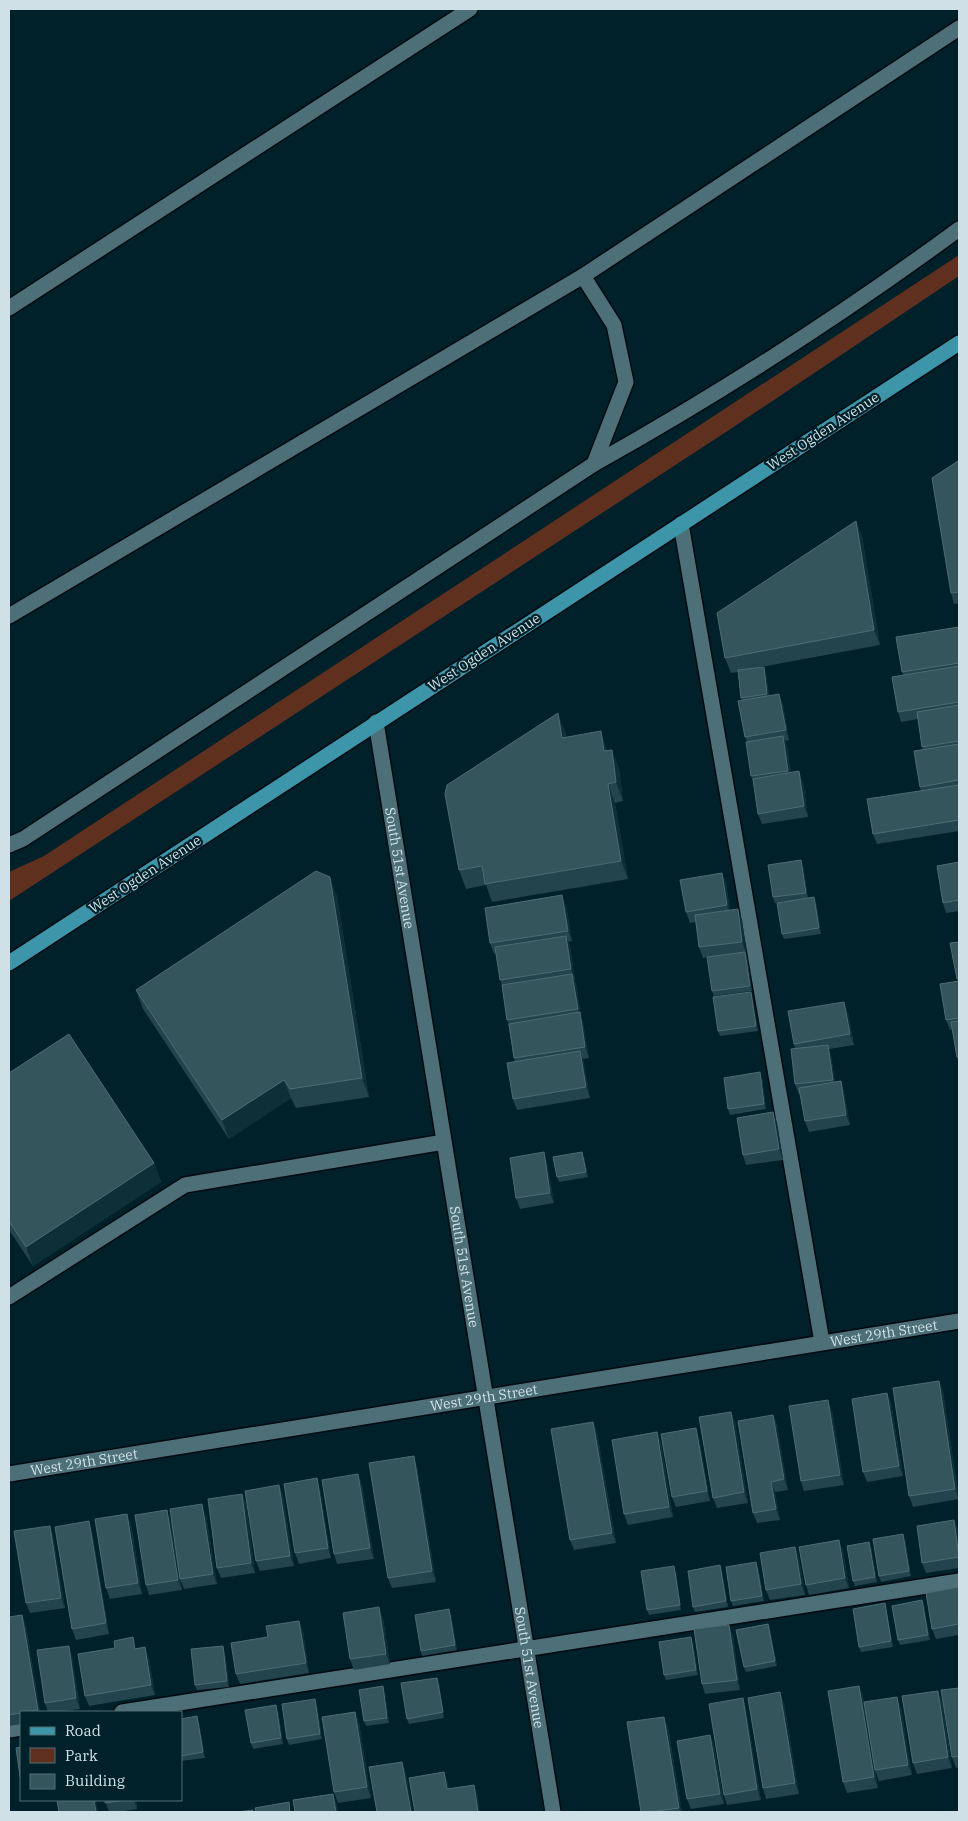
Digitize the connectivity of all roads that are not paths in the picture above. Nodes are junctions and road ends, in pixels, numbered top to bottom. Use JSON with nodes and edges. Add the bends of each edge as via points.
{"nodes":[{"id":1,"x":470,"y":9,"type":"edge"},
{"id":2,"x":959,"y":28,"type":"edge"},
{"id":3,"x":959,"y":229,"type":"edge"},
{"id":4,"x":583,"y":276,"type":"junction"},
{"id":5,"x":9,"y":308,"type":"edge"},
{"id":6,"x":959,"y":342,"type":"edge"},
{"id":7,"x":594,"y":464,"type":"junction"},
{"id":8,"x":681,"y":524,"type":"junction"},
{"id":9,"x":9,"y":616,"type":"edge"},
{"id":10,"x":376,"y":722,"type":"junction"},
{"id":11,"x":9,"y":845,"type":"edge"},
{"id":12,"x":9,"y":963,"type":"edge"},
{"id":13,"x":444,"y":1142,"type":"junction"},
{"id":14,"x":9,"y":1297,"type":"edge"},
{"id":15,"x":959,"y":1321,"type":"edge"},
{"id":16,"x":822,"y":1342,"type":"junction"},
{"id":17,"x":486,"y":1396,"type":"junction"},
{"id":18,"x":9,"y":1474,"type":"edge"},
{"id":19,"x":959,"y":1581,"type":"edge"},
{"id":20,"x":527,"y":1649,"type":"junction"},
{"id":21,"x":128,"y":1711,"type":"edge"},
{"id":22,"x":553,"y":1812,"type":"edge"}],
"edges":[{"from":1,"to":5,"type":"street"},
{"from":2,"to":4,"type":"street"},
{"from":3,"to":7,"type":"street","via":[[869,295],[684,414]]},
{"from":4,"to":7,"type":"street","via":[[614,325],[626,382]]},
{"from":4,"to":9,"type":"street"},
{"from":6,"to":8,"type":"main road","name":"West Ogden Avenue"},
{"from":7,"to":11,"type":"street"},
{"from":8,"to":10,"type":"main road","name":"West Ogden Avenue"},
{"from":8,"to":16,"type":"street"},
{"from":10,"to":12,"type":"main road","name":"West Ogden Avenue"},
{"from":10,"to":13,"type":"street","name":"South 51st Avenue"},
{"from":13,"to":14,"type":"street","via":[[185,1185]]},
{"from":13,"to":17,"type":"street","name":"South 51st Avenue"},
{"from":15,"to":16,"type":"street","name":"West 29th Street"},
{"from":16,"to":17,"type":"street","name":"West 29th Street"},
{"from":17,"to":18,"type":"street","name":"West 29th Street"},
{"from":17,"to":20,"type":"street","name":"South 51st Avenue"},
{"from":19,"to":20,"type":"street"},
{"from":20,"to":21,"type":"street"},
{"from":20,"to":22,"type":"street","name":"South 51st Avenue"}]}
